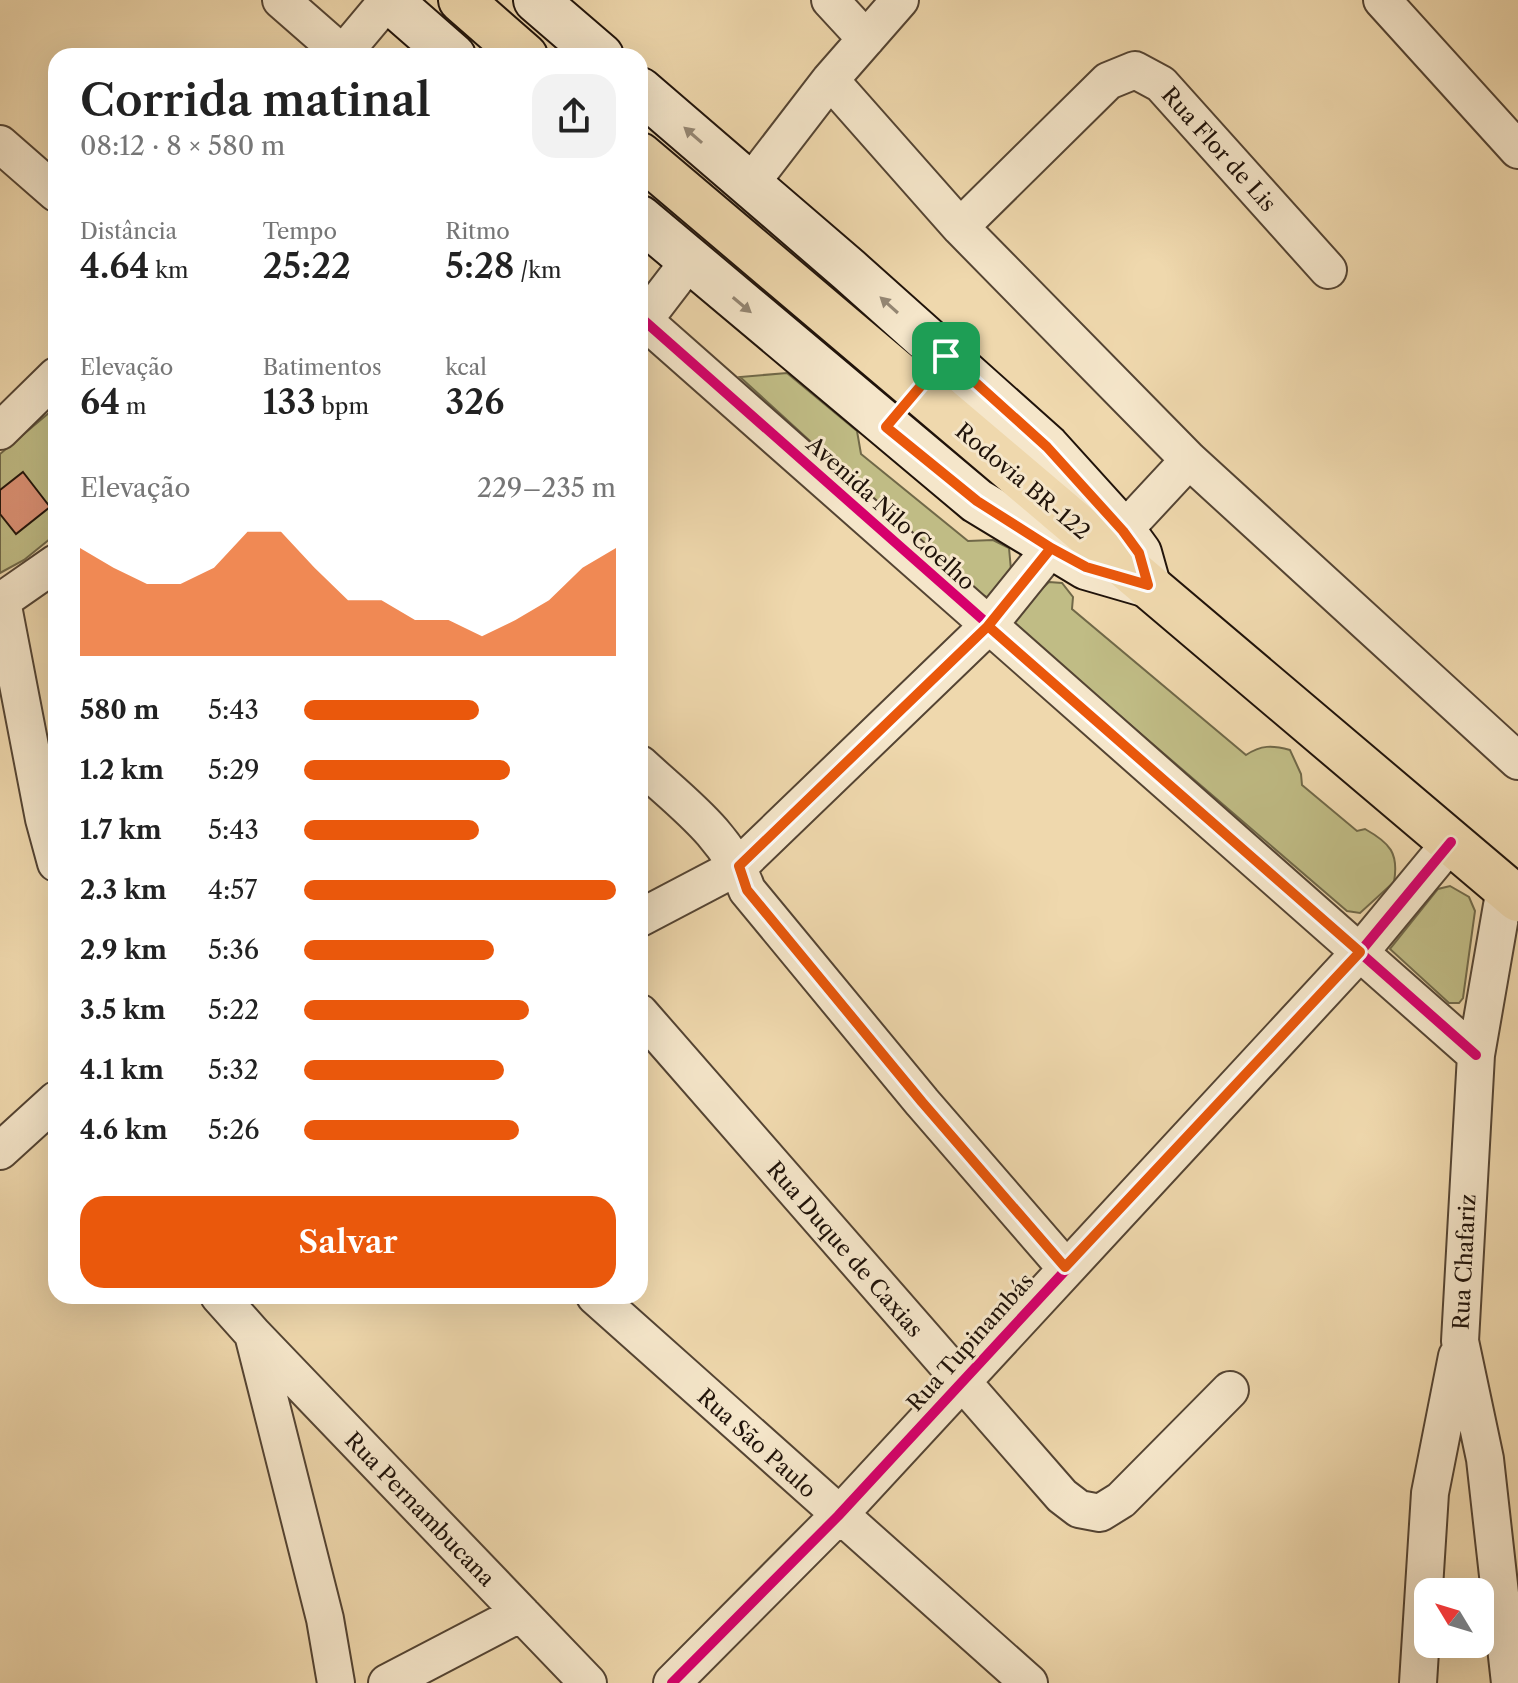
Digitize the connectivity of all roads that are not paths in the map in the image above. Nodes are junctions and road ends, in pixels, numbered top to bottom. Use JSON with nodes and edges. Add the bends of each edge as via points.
{"nodes":[{"id":1,"x":281,"y":0,"type":"edge"},
{"id":2,"x":389,"y":0,"type":"edge"},
{"id":3,"x":461,"y":0,"type":"edge"},
{"id":4,"x":536,"y":0,"type":"edge"},
{"id":5,"x":830,"y":0,"type":"edge"},
{"id":6,"x":900,"y":0,"type":"edge"},
{"id":7,"x":1382,"y":0,"type":"edge"},
{"id":8,"x":866,"y":39,"type":"junction"},
{"id":9,"x":335,"y":48,"type":"edge"},
{"id":10,"x":349,"y":48,"type":"edge"},
{"id":11,"x":444,"y":48,"type":"edge"},
{"id":12,"x":516,"y":48,"type":"edge"},
{"id":13,"x":592,"y":48,"type":"edge"},
{"id":14,"x":830,"y":80,"type":"junction"},
{"id":15,"x":648,"y":97,"type":"edge"},
{"id":16,"x":0,"y":144,"type":"edge"},
{"id":17,"x":1518,"y":150,"type":"edge"},
{"id":18,"x":648,"y":162,"type":"edge"},
{"id":19,"x":750,"y":184,"type":"junction"},
{"id":20,"x":48,"y":186,"type":"edge"},
{"id":21,"x":648,"y":225,"type":"edge"},
{"id":22,"x":960,"y":227,"type":"junction"},
{"id":23,"x":690,"y":260,"type":"junction"},
{"id":24,"x":1328,"y":270,"type":"dead end"},
{"id":25,"x":648,"y":311,"type":"edge"},
{"id":26,"x":648,"y":323,"type":"edge"},
{"id":27,"x":946,"y":356,"type":"junction"},
{"id":28,"x":48,"y":384,"type":"edge"},
{"id":29,"x":916,"y":391,"type":"junction"},
{"id":30,"x":886,"y":427,"type":"junction"},
{"id":31,"x":0,"y":431,"type":"edge"},
{"id":32,"x":1189,"y":460,"type":"junction"},
{"id":33,"x":1123,"y":531,"type":"junction"},
{"id":34,"x":1051,"y":548,"type":"junction"},
{"id":35,"x":48,"y":569,"type":"edge"},
{"id":36,"x":1148,"y":585,"type":"junction"},
{"id":37,"x":1,"y":602,"type":"edge"},
{"id":38,"x":988,"y":626,"type":"junction"},
{"id":39,"x":1518,"y":761,"type":"edge"},
{"id":40,"x":648,"y":771,"type":"edge"},
{"id":41,"x":48,"y":834,"type":"edge"},
{"id":42,"x":1451,"y":842,"type":"junction"},
{"id":43,"x":739,"y":866,"type":"junction"},
{"id":44,"x":1512,"y":893,"type":"edge"},
{"id":45,"x":648,"y":914,"type":"edge"},
{"id":46,"x":1360,"y":952,"type":"junction"},
{"id":47,"x":648,"y":1022,"type":"edge"},
{"id":48,"x":1476,"y":1055,"type":"junction"},
{"id":49,"x":48,"y":1108,"type":"edge"},
{"id":50,"x":7,"y":1136,"type":"edge"},
{"id":51,"x":1065,"y":1267,"type":"junction"},
{"id":52,"x":226,"y":1304,"type":"edge"},
{"id":53,"x":604,"y":1304,"type":"edge"},
{"id":54,"x":253,"y":1334,"type":"junction"},
{"id":55,"x":1460,"y":1341,"type":"junction"},
{"id":56,"x":961,"y":1381,"type":"junction"},
{"id":57,"x":1230,"y":1390,"type":"dead end"},
{"id":58,"x":838,"y":1516,"type":"junction"},
{"id":59,"x":521,"y":1613,"type":"junction"},
{"id":60,"x":336,"y":1683,"type":"edge"},
{"id":61,"x":387,"y":1683,"type":"edge"},
{"id":62,"x":588,"y":1683,"type":"edge"},
{"id":63,"x":672,"y":1683,"type":"edge"},
{"id":64,"x":1029,"y":1683,"type":"edge"},
{"id":65,"x":1418,"y":1683,"type":"edge"},
{"id":66,"x":1510,"y":1683,"type":"edge"}],
"edges":[{"from":1,"to":9,"type":"street"},
{"from":2,"to":10,"type":"street"},
{"from":2,"to":11,"type":"main road"},
{"from":3,"to":12,"type":"highway"},
{"from":4,"to":13,"type":"main road"},
{"from":5,"to":8,"type":"street"},
{"from":6,"to":8,"type":"street"},
{"from":7,"to":17,"type":"street"},
{"from":8,"to":14,"type":"street"},
{"from":14,"to":19,"type":"street"},
{"from":14,"to":22,"type":"street"},
{"from":19,"to":15,"type":"main road","one_way":true},
{"from":16,"to":20,"type":"street"},
{"from":18,"to":29,"type":"highway","name":"Rodovia BR-122"},
{"from":27,"to":19,"type":"main road","one_way":true},
{"from":21,"to":23,"type":"main road"},
{"from":22,"to":24,"type":"street","name":"Rua Flor de Lis","via":[[1108,81],[1135,70],[1161,84]]},
{"from":22,"to":32,"type":"street"},
{"from":23,"to":25,"type":"street"},
{"from":23,"to":30,"type":"main road","one_way":true},
{"from":26,"to":38,"type":"street","name":"Avenida Nilo Coelho"},
{"from":27,"to":29,"type":"main road"},
{"from":27,"to":33,"type":"main road","via":[[1047,447]]},
{"from":28,"to":31,"type":"street"},
{"from":29,"to":30,"type":"main road"},
{"from":29,"to":36,"type":"highway","name":"Rodovia BR-122"},
{"from":30,"to":34,"type":"main road","via":[[977,501]]},
{"from":32,"to":33,"type":"street"},
{"from":32,"to":39,"type":"street"},
{"from":33,"to":36,"type":"main road","via":[[1139,553]]},
{"from":34,"to":36,"type":"main road","via":[[1086,567]]},
{"from":34,"to":38,"type":"street"},
{"from":35,"to":37,"type":"street"},
{"from":36,"to":42,"type":"highway","name":"Rodovia BR-122"},
{"from":37,"to":41,"type":"street"},
{"from":38,"to":43,"type":"street"},
{"from":38,"to":46,"type":"street","name":"Avenida Nilo Coelho"},
{"from":40,"to":43,"type":"street","via":[[723,840]]},
{"from":42,"to":44,"type":"highway","name":"Rodovia BR-122"},
{"from":42,"to":46,"type":"street","name":"Rua Tupinambás"},
{"from":43,"to":45,"type":"street"},
{"from":43,"to":51,"type":"street","via":[[747,890]]},
{"from":44,"to":48,"type":"street","name":"Rua Chafariz"},
{"from":46,"to":48,"type":"street","name":"Avenida Nilo Coelho"},
{"from":46,"to":51,"type":"street","name":"Rua Tupinambás"},
{"from":47,"to":56,"type":"street","name":"Rua Duque de Caxias"},
{"from":48,"to":55,"type":"street","name":"Rua Chafariz"},
{"from":49,"to":50,"type":"street"},
{"from":51,"to":56,"type":"street","name":"Rua Tupinambás"},
{"from":52,"to":54,"type":"street","name":"Rua Pernambucana"},
{"from":53,"to":58,"type":"street","name":"Rua São Paulo"},
{"from":54,"to":59,"type":"street","name":"Rua Pernambucana"},
{"from":54,"to":60,"type":"street","name":"Rua Pernambucana","via":[[325,1619]]},
{"from":55,"to":65,"type":"street","via":[[1430,1493]]},
{"from":55,"to":66,"type":"street","name":"Rua Chafariz","via":[[1485,1459]]},
{"from":56,"to":57,"type":"street","name":"Rua Duque de Caxias","via":[[1062,1496],[1079,1509],[1100,1513],[1121,1500]]},
{"from":56,"to":58,"type":"street","name":"Rua Tupinambás"},
{"from":58,"to":63,"type":"street","name":"Rua Tupinambás"},
{"from":58,"to":64,"type":"street","name":"Rua São Paulo"},
{"from":59,"to":61,"type":"street"},
{"from":59,"to":62,"type":"street","name":"Rua Pernambucana"}]}
